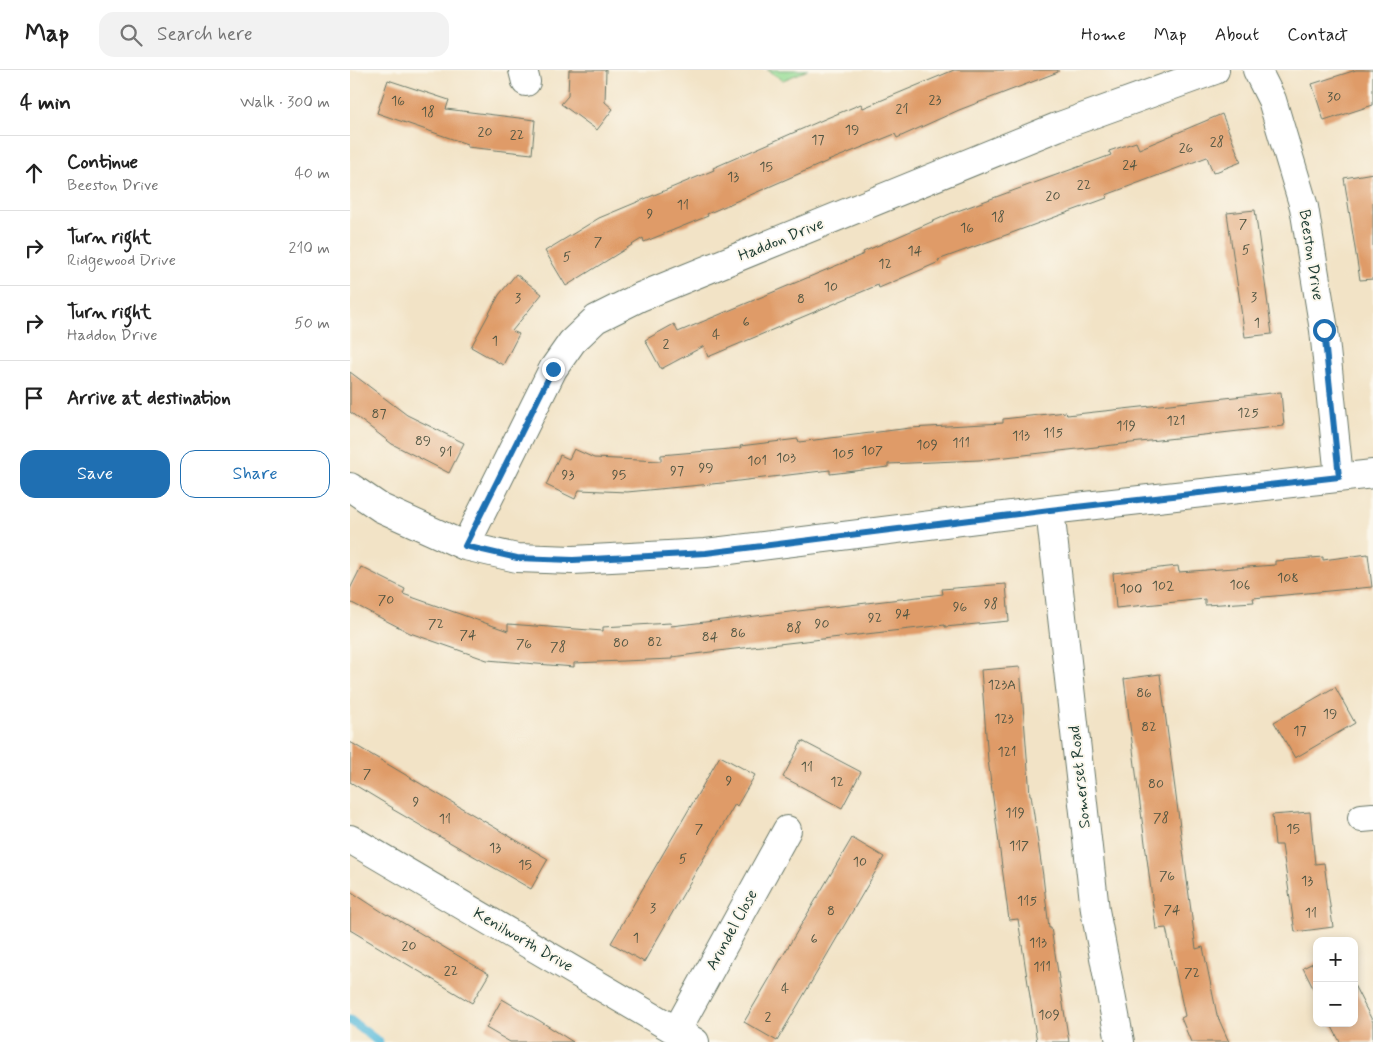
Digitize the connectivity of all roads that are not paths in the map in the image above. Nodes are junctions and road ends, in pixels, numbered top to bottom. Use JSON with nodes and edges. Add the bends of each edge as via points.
{"nodes":[{"id":1,"x":1214,"y":70,"type":"edge"},
{"id":2,"x":1257,"y":70,"type":"edge"},
{"id":3,"x":1373,"y":474,"type":"edge"},
{"id":4,"x":1339,"y":477,"type":"junction"},
{"id":5,"x":350,"y":487,"type":"edge"},
{"id":6,"x":1050,"y":510,"type":"junction"},
{"id":7,"x":465,"y":546,"type":"junction"},
{"id":8,"x":787,"y":830,"type":"dead end"},
{"id":9,"x":350,"y":839,"type":"edge"},
{"id":10,"x":686,"y":1036,"type":"edge"},
{"id":11,"x":1120,"y":1042,"type":"edge"}],
"edges":[{"from":1,"to":7,"type":"street","name":"Haddon Drive","via":[[1057,127],[640,297],[596,319],[572,342],[553,369]]},
{"from":2,"to":4,"type":"street","name":"Beeston Drive","via":[[1272,100],[1304,207],[1324,330]]},
{"from":3,"to":4,"type":"street"},
{"from":4,"to":6,"type":"street"},
{"from":5,"to":7,"type":"street","via":[[381,508]]},
{"from":6,"to":7,"type":"street","via":[[706,553],[573,560],[517,558]]},
{"from":6,"to":11,"type":"street","name":"Somerset Road","via":[[1095,910]]},
{"from":8,"to":10,"type":"street","name":"Arundel Close"},
{"from":9,"to":10,"type":"street","name":"Kenilworth Drive"}]}
